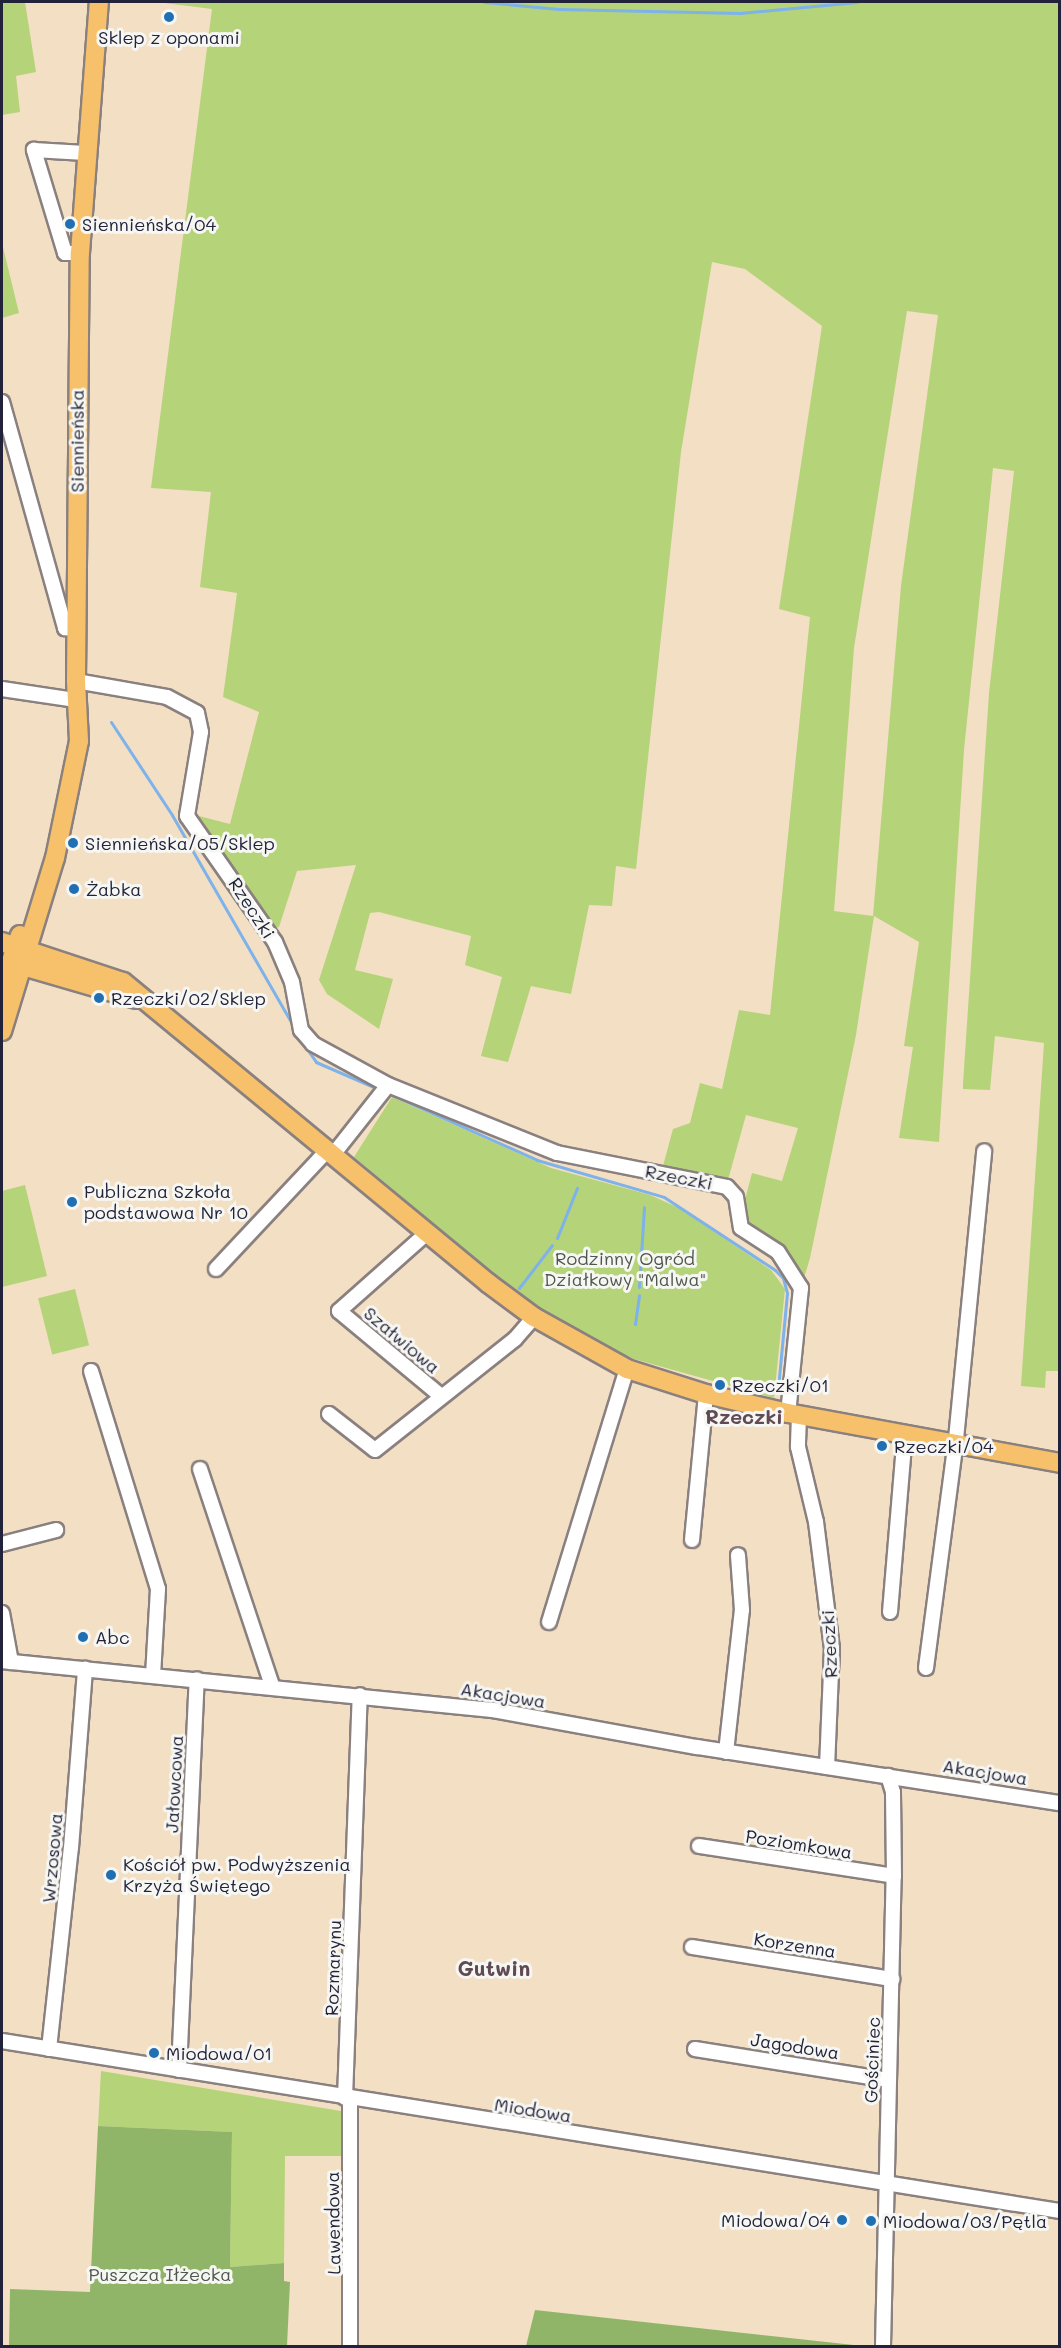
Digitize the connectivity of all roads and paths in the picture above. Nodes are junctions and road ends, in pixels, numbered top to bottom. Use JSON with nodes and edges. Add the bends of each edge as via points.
{"nodes":[{"id":1,"x":99,"y":2,"type":"edge"},
{"id":2,"x":85,"y":153,"type":"junction"},
{"id":3,"x":80,"y":253,"type":"junction"},
{"id":4,"x":2,"y":402,"type":"edge"},
{"id":5,"x":76,"y":629,"type":"junction"},
{"id":6,"x":76,"y":681,"type":"junction"},
{"id":7,"x":2,"y":689,"type":"edge"},
{"id":8,"x":76,"y":700,"type":"junction"},
{"id":9,"x":13,"y":954,"type":"edge"},
{"id":10,"x":2,"y":988,"type":"edge"},
{"id":11,"x":2,"y":1031,"type":"edge"},
{"id":12,"x":388,"y":1085,"type":"junction"},
{"id":13,"x":984,"y":1151,"type":"dead end"},
{"id":14,"x":329,"y":1154,"type":"junction"},
{"id":15,"x":428,"y":1232,"type":"junction"},
{"id":16,"x":216,"y":1269,"type":"dead end"},
{"id":17,"x":534,"y":1317,"type":"junction"},
{"id":18,"x":627,"y":1369,"type":"junction"},
{"id":19,"x":91,"y":1371,"type":"dead end"},
{"id":20,"x":706,"y":1394,"type":"junction"},
{"id":21,"x":441,"y":1396,"type":"junction"},
{"id":22,"x":329,"y":1414,"type":"dead end"},
{"id":23,"x":794,"y":1414,"type":"junction"},
{"id":24,"x":905,"y":1434,"type":"junction"},
{"id":25,"x":955,"y":1444,"type":"junction"},
{"id":26,"x":1059,"y":1463,"type":"edge"},
{"id":27,"x":200,"y":1469,"type":"dead end"},
{"id":28,"x":56,"y":1530,"type":"dead end"},
{"id":29,"x":692,"y":1540,"type":"dead end"},
{"id":30,"x":2,"y":1544,"type":"edge"},
{"id":31,"x":738,"y":1556,"type":"dead end"},
{"id":32,"x":890,"y":1612,"type":"dead end"},
{"id":33,"x":2,"y":1613,"type":"edge"},
{"id":34,"x":549,"y":1622,"type":"dead end"},
{"id":35,"x":6,"y":1662,"type":"edge"},
{"id":36,"x":926,"y":1668,"type":"dead end"},
{"id":37,"x":85,"y":1669,"type":"junction"},
{"id":38,"x":153,"y":1675,"type":"junction"},
{"id":39,"x":197,"y":1679,"type":"junction"},
{"id":40,"x":272,"y":1686,"type":"junction"},
{"id":41,"x":360,"y":1695,"type":"junction"},
{"id":42,"x":726,"y":1752,"type":"junction"},
{"id":43,"x":827,"y":1767,"type":"junction"},
{"id":44,"x":888,"y":1776,"type":"junction"},
{"id":45,"x":1059,"y":1803,"type":"edge"},
{"id":46,"x":699,"y":1846,"type":"dead end"},
{"id":47,"x":894,"y":1876,"type":"junction"},
{"id":48,"x":692,"y":1947,"type":"dead end"},
{"id":49,"x":892,"y":1979,"type":"junction"},
{"id":50,"x":2,"y":2041,"type":"edge"},
{"id":51,"x":49,"y":2049,"type":"junction"},
{"id":52,"x":695,"y":2049,"type":"dead end"},
{"id":53,"x":179,"y":2070,"type":"junction"},
{"id":54,"x":888,"y":2080,"type":"junction"},
{"id":55,"x":347,"y":2098,"type":"junction"},
{"id":56,"x":886,"y":2186,"type":"junction"},
{"id":57,"x":1059,"y":2211,"type":"edge"},
{"id":58,"x":350,"y":2346,"type":"edge"},
{"id":59,"x":883,"y":2346,"type":"edge"}],
"edges":[{"from":1,"to":2,"type":"main road","name":"Siennieńska"},
{"from":2,"to":3,"type":"main road","name":"Siennieńska"},
{"from":2,"to":3,"type":"street","via":[[34,150],[65,253]]},
{"from":3,"to":5,"type":"main road","name":"Siennieńska"},
{"from":4,"to":5,"type":"street","via":[[65,628]]},
{"from":5,"to":6,"type":"main road","name":"Siennieńska"},
{"from":6,"to":8,"type":"main road","name":"Siennieńska"},
{"from":6,"to":12,"type":"street","name":"Rzeczki","via":[[167,697],[197,713],[201,732],[187,816],[275,942],[292,982],[302,1030],[313,1044]]},
{"from":7,"to":8,"type":"street"},
{"from":8,"to":9,"type":"main road","name":"Siennieńska","via":[[76,762],[55,858]]},
{"from":9,"to":10,"type":"main road","name":"Siennieńska"},
{"from":9,"to":11,"type":"main road","name":"Siennieńska"},
{"from":9,"to":14,"type":"main road","via":[[148,1005]]},
{"from":12,"to":14,"type":"street"},
{"from":12,"to":23,"type":"street","name":"Rzeczki","via":[[557,1153],[727,1187],[736,1197],[741,1228],[778,1252],[801,1288]]},
{"from":13,"to":25,"type":"street"},
{"from":14,"to":15,"type":"main road"},
{"from":14,"to":16,"type":"street"},
{"from":15,"to":17,"type":"main road"},
{"from":15,"to":21,"type":"street","name":"Szałwiowa","via":[[339,1311]]},
{"from":17,"to":18,"type":"main road"},
{"from":17,"to":21,"type":"street","name":"Szałwiowa","via":[[515,1340]]},
{"from":18,"to":20,"type":"main road"},
{"from":18,"to":34,"type":"street"},
{"from":19,"to":38,"type":"street","via":[[158,1589]]},
{"from":20,"to":23,"type":"main road"},
{"from":20,"to":29,"type":"street"},
{"from":21,"to":22,"type":"street","name":"Szałwiowa","via":[[375,1450]]},
{"from":23,"to":24,"type":"main road"},
{"from":23,"to":43,"type":"street","name":"Rzeczki","via":[[816,1522],[832,1648]]},
{"from":24,"to":25,"type":"main road"},
{"from":24,"to":32,"type":"street"},
{"from":25,"to":26,"type":"main road"},
{"from":25,"to":36,"type":"street"},
{"from":27,"to":40,"type":"street"},
{"from":28,"to":30,"type":"street"},
{"from":31,"to":42,"type":"street","via":[[742,1610]]},
{"from":33,"to":35,"type":"street","name":"Akacjowa"},
{"from":35,"to":37,"type":"street","name":"Akacjowa"},
{"from":37,"to":38,"type":"street","name":"Akacjowa"},
{"from":37,"to":51,"type":"street","name":"Wrzosowa","via":[[70,1860]]},
{"from":38,"to":39,"type":"street","name":"Akacjowa"},
{"from":39,"to":40,"type":"street","name":"Akacjowa"},
{"from":39,"to":53,"type":"street","name":"Jałowcowa"},
{"from":40,"to":41,"type":"street","name":"Akacjowa"},
{"from":41,"to":42,"type":"street","name":"Akacjowa","via":[[493,1710]]},
{"from":41,"to":55,"type":"street","name":"Rozmarynu"},
{"from":42,"to":43,"type":"street","name":"Akacjowa"},
{"from":43,"to":44,"type":"street","name":"Akacjowa"},
{"from":44,"to":45,"type":"street","name":"Akacjowa"},
{"from":44,"to":47,"type":"street","name":"Gościniec","via":[[893,1792]]},
{"from":46,"to":47,"type":"street","name":"Poziomkowa"},
{"from":47,"to":49,"type":"street","name":"Gościniec"},
{"from":48,"to":49,"type":"street","name":"Korzenna"},
{"from":49,"to":54,"type":"street","name":"Gościniec"},
{"from":50,"to":51,"type":"street","name":"Miodowa"},
{"from":51,"to":53,"type":"street","name":"Miodowa"},
{"from":52,"to":54,"type":"street","name":"Jagodowa"},
{"from":53,"to":55,"type":"street","name":"Miodowa"},
{"from":54,"to":56,"type":"street","name":"Gościniec"},
{"from":55,"to":56,"type":"street","name":"Miodowa"},
{"from":55,"to":58,"type":"street","name":"Lawendowa"},
{"from":56,"to":57,"type":"street","name":"Miodowa"},
{"from":56,"to":59,"type":"street","name":"Gościniec"}]}
